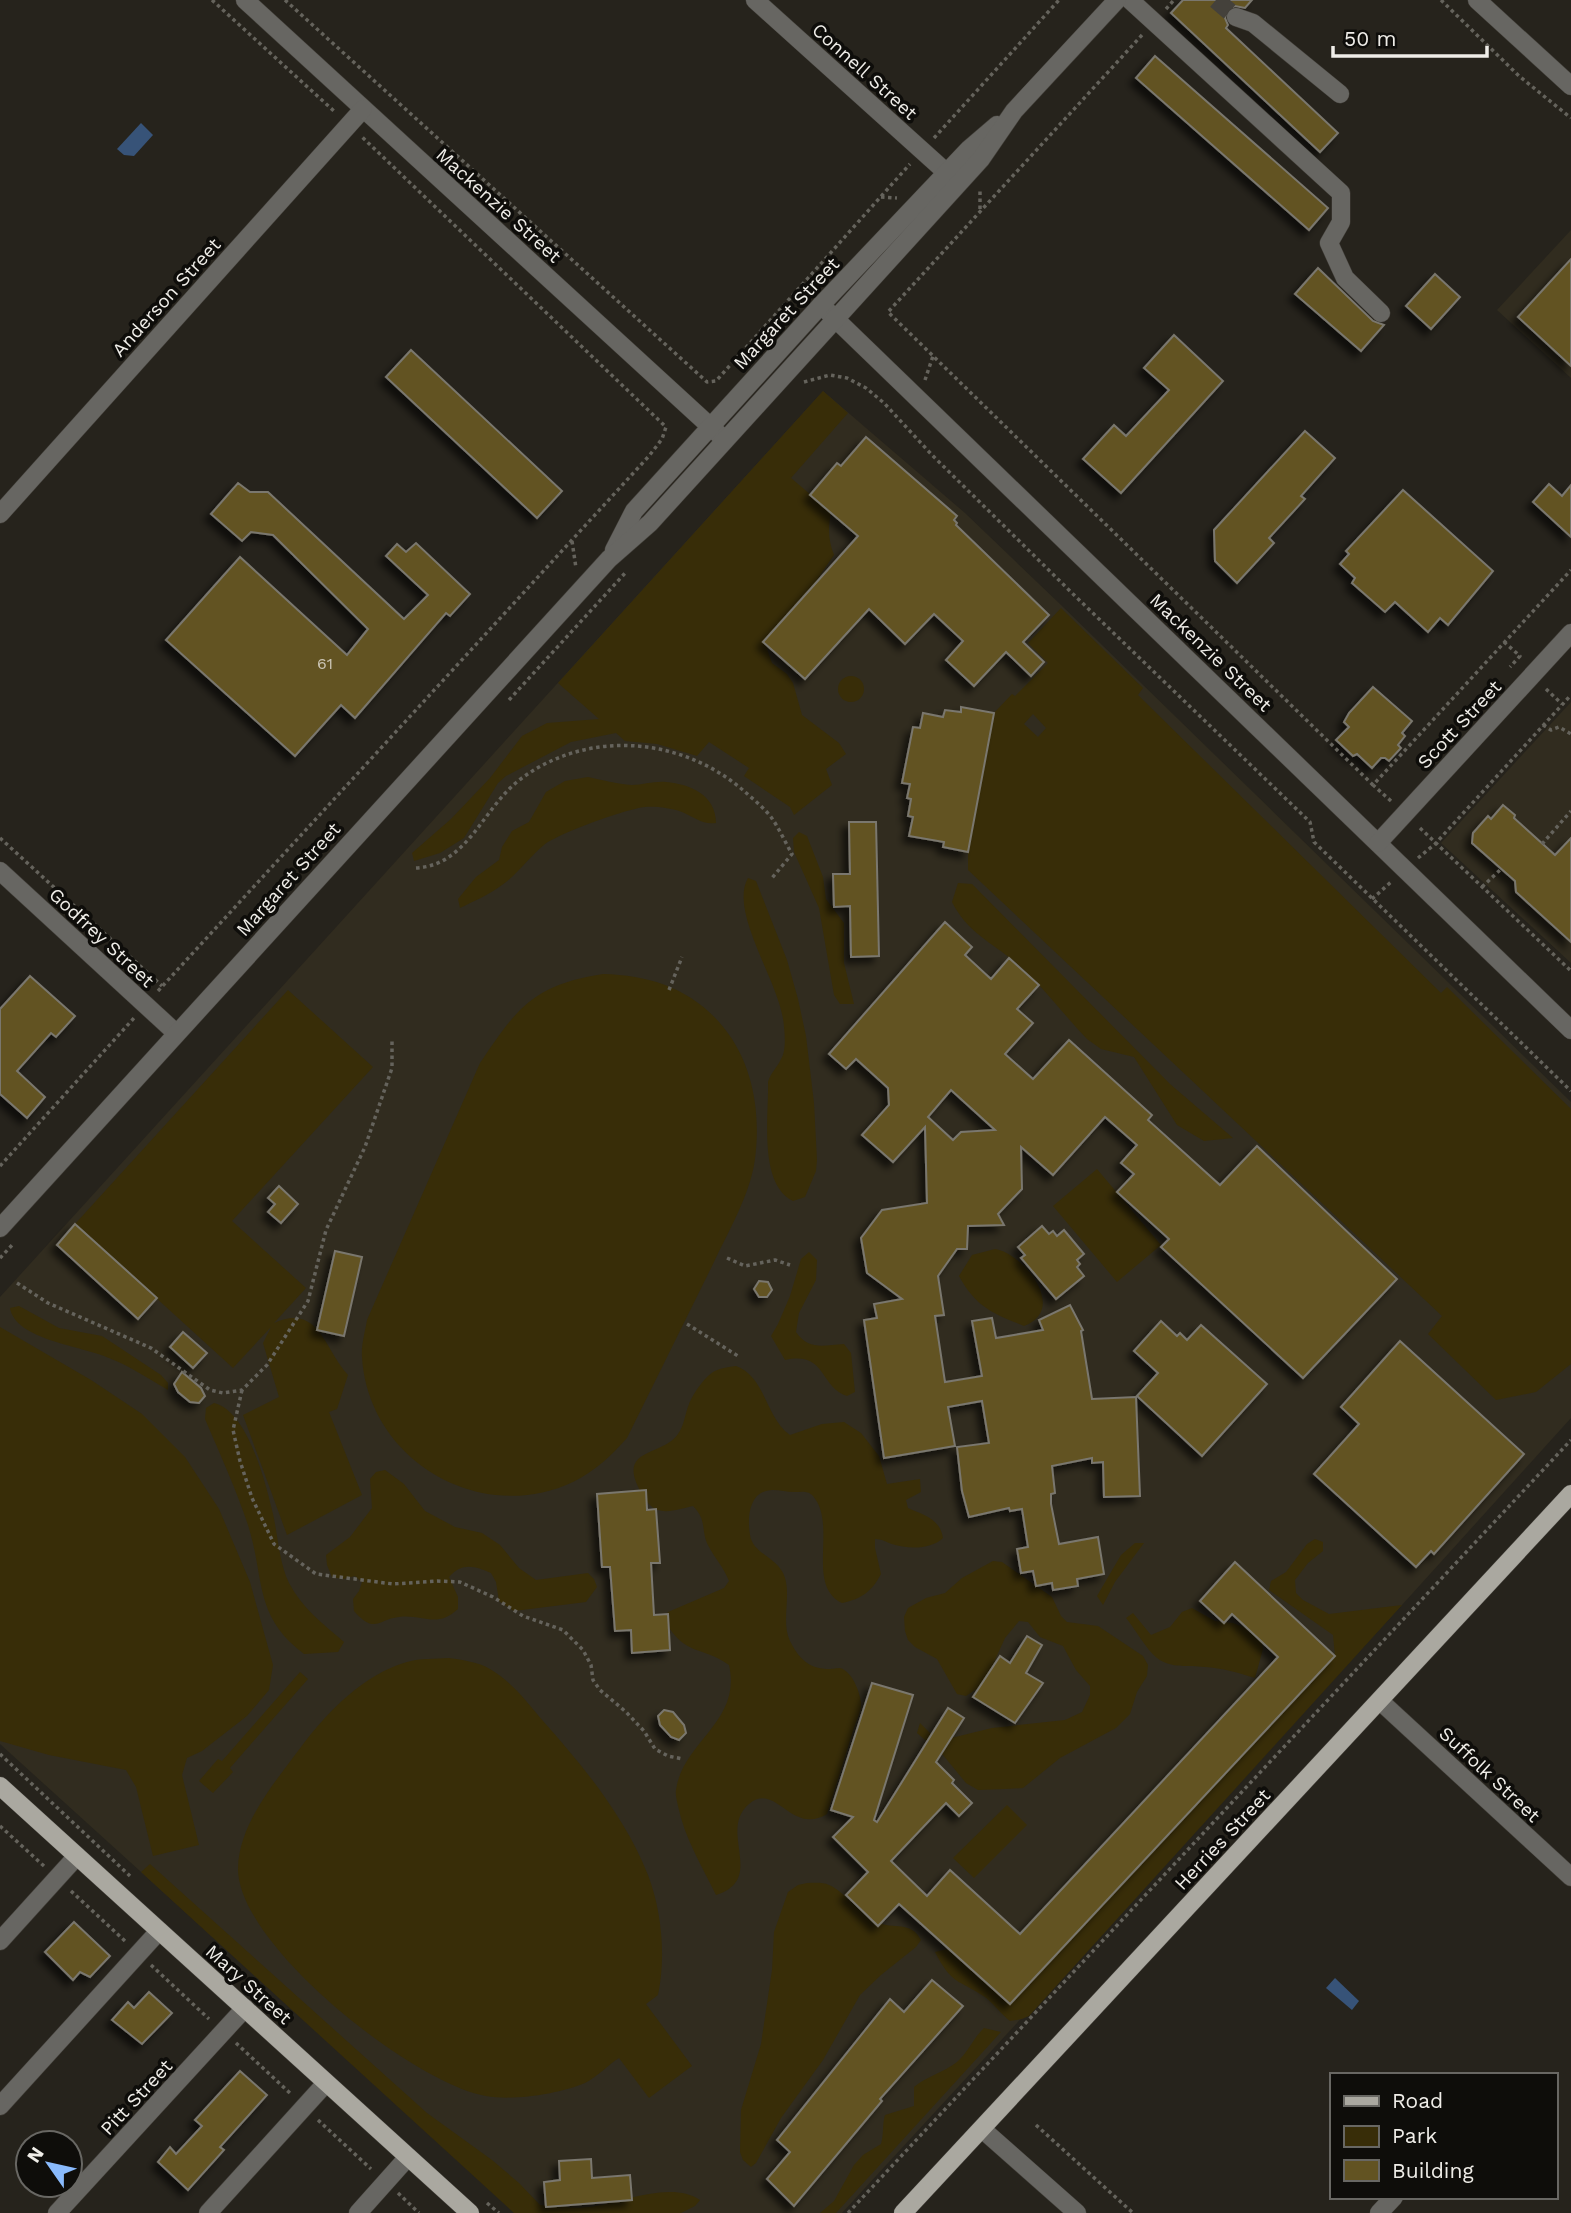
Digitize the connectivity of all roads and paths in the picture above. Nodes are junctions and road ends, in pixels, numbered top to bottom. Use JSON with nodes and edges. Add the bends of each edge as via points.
{"nodes":[{"id":1,"x":212,"y":0,"type":"edge"},
{"id":2,"x":245,"y":0,"type":"edge"},
{"id":3,"x":285,"y":0,"type":"edge"},
{"id":4,"x":755,"y":0,"type":"edge"},
{"id":5,"x":1059,"y":0,"type":"edge"},
{"id":6,"x":1116,"y":0,"type":"edge"},
{"id":7,"x":1130,"y":0,"type":"edge"},
{"id":8,"x":1174,"y":0,"type":"edge"},
{"id":9,"x":1441,"y":0,"type":"edge"},
{"id":10,"x":1477,"y":0,"type":"edge"},
{"id":11,"x":1236,"y":17,"type":"tunnel mouth"},
{"id":12,"x":1154,"y":21,"type":"junction"},
{"id":13,"x":1571,"y":86,"type":"edge"},
{"id":14,"x":1340,"y":94,"type":"dead end"},
{"id":15,"x":363,"y":109,"type":"junction"},
{"id":16,"x":1014,"y":111,"type":"junction"},
{"id":17,"x":1571,"y":118,"type":"edge"},
{"id":18,"x":349,"y":124,"type":"junction"},
{"id":19,"x":934,"y":138,"type":"dead end"},
{"id":20,"x":912,"y":163,"type":"dead end"},
{"id":21,"x":947,"y":173,"type":"junction"},
{"id":22,"x":821,"y":305,"type":"junction"},
{"id":23,"x":1381,"y":313,"type":"dead end"},
{"id":24,"x":836,"y":318,"type":"junction"},
{"id":25,"x":830,"y":375,"type":"dead end"},
{"id":26,"x":710,"y":426,"type":"junction"},
{"id":27,"x":725,"y":440,"type":"junction"},
{"id":28,"x":0,"y":514,"type":"edge"},
{"id":29,"x":609,"y":559,"type":"junction"},
{"id":30,"x":1571,"y":570,"type":"edge"},
{"id":31,"x":1571,"y":633,"type":"edge"},
{"id":32,"x":1504,"y":642,"type":"junction"},
{"id":33,"x":1510,"y":667,"type":"dead end"},
{"id":34,"x":1551,"y":683,"type":"dead end"},
{"id":35,"x":1571,"y":695,"type":"edge"},
{"id":36,"x":1562,"y":704,"type":"junction"},
{"id":37,"x":1544,"y":725,"type":"junction"},
{"id":38,"x":1571,"y":734,"type":"edge"},
{"id":39,"x":1373,"y":785,"type":"junction"},
{"id":40,"x":1392,"y":802,"type":"dead end"},
{"id":41,"x":1571,"y":811,"type":"edge"},
{"id":42,"x":1420,"y":828,"type":"dead end"},
{"id":43,"x":0,"y":838,"type":"edge"},
{"id":44,"x":1378,"y":843,"type":"junction"},
{"id":45,"x":1435,"y":844,"type":"junction"},
{"id":46,"x":1542,"y":844,"type":"dead end"},
{"id":47,"x":415,"y":868,"type":"dead end"},
{"id":48,"x":1501,"y":869,"type":"dead end"},
{"id":49,"x":1405,"y":870,"type":"junction"},
{"id":50,"x":0,"y":871,"type":"edge"},
{"id":51,"x":772,"y":878,"type":"dead end"},
{"id":52,"x":1482,"y":887,"type":"junction"},
{"id":53,"x":1372,"y":899,"type":"junction"},
{"id":54,"x":682,"y":957,"type":"dead end"},
{"id":55,"x":1571,"y":971,"type":"edge"},
{"id":56,"x":162,"y":986,"type":"junction"},
{"id":57,"x":669,"y":990,"type":"dead end"},
{"id":58,"x":145,"y":1005,"type":"junction"},
{"id":59,"x":1571,"y":1030,"type":"edge"},
{"id":60,"x":176,"y":1034,"type":"junction"},
{"id":61,"x":392,"y":1038,"type":"dead end"},
{"id":62,"x":1571,"y":1091,"type":"edge"},
{"id":63,"x":0,"y":1167,"type":"edge"},
{"id":64,"x":0,"y":1228,"type":"edge"},
{"id":65,"x":727,"y":1258,"type":"dead end"},
{"id":66,"x":790,"y":1265,"type":"dead end"},
{"id":67,"x":17,"y":1283,"type":"dead end"},
{"id":68,"x":687,"y":1324,"type":"dead end"},
{"id":69,"x":738,"y":1356,"type":"dead end"},
{"id":70,"x":242,"y":1390,"type":"junction"},
{"id":71,"x":1571,"y":1440,"type":"edge"},
{"id":72,"x":1571,"y":1494,"type":"edge"},
{"id":73,"x":1380,"y":1701,"type":"junction"},
{"id":74,"x":683,"y":1759,"type":"dead end"},
{"id":75,"x":0,"y":1786,"type":"edge"},
{"id":76,"x":77,"y":1856,"type":"junction"},
{"id":77,"x":1571,"y":1877,"type":"edge"},
{"id":78,"x":159,"y":1931,"type":"junction"},
{"id":79,"x":0,"y":1941,"type":"edge"},
{"id":80,"x":245,"y":2008,"type":"junction"},
{"id":81,"x":326,"y":2082,"type":"junction"},
{"id":82,"x":0,"y":2106,"type":"edge"},
{"id":83,"x":1037,"y":2125,"type":"dead end"},
{"id":84,"x":982,"y":2129,"type":"junction"},
{"id":85,"x":408,"y":2157,"type":"junction"},
{"id":86,"x":1392,"y":2199,"type":"edge"},
{"id":87,"x":57,"y":2213,"type":"edge"},
{"id":88,"x":208,"y":2213,"type":"edge"},
{"id":89,"x":358,"y":2213,"type":"edge"},
{"id":90,"x":470,"y":2213,"type":"edge"},
{"id":91,"x":848,"y":2213,"type":"edge"},
{"id":92,"x":903,"y":2213,"type":"edge"},
{"id":93,"x":1077,"y":2213,"type":"edge"},
{"id":94,"x":1132,"y":2213,"type":"edge"},
{"id":95,"x":1380,"y":2213,"type":"edge"}],
"edges":[{"from":1,"to":18,"type":"path"},
{"from":2,"to":15,"type":"street","name":"Mackenzie Street"},
{"from":3,"to":20,"type":"path","via":[[707,383],[716,381]]},
{"from":4,"to":21,"type":"street","name":"Connell Street"},
{"from":5,"to":19,"type":"path"},
{"from":6,"to":16,"type":"street","name":"Margaret Street"},
{"from":7,"to":12,"type":"street"},
{"from":8,"to":12,"type":"path"},
{"from":9,"to":17,"type":"path","via":[[1519,76]]},
{"from":10,"to":13,"type":"street"},
{"from":11,"to":14,"type":"street","via":[[1254,23]]},
{"from":12,"to":23,"type":"street","via":[[1342,193],[1341,222],[1329,243],[1345,278]]},
{"from":12,"to":39,"type":"path","via":[[888,312]]},
{"from":15,"to":18,"type":"street","name":"Anderson Street"},
{"from":15,"to":26,"type":"street","name":"Mackenzie Street"},
{"from":16,"to":21,"type":"street","name":"Margaret Street"},
{"from":16,"to":24,"type":"street","name":"Margaret Street","via":[[981,159]]},
{"from":18,"to":28,"type":"street","name":"Anderson Street"},
{"from":18,"to":56,"type":"path","via":[[666,427],[640,466]]},
{"from":21,"to":22,"type":"street","name":"Margaret Street"},
{"from":22,"to":24,"type":"street","name":"Mackenzie Street"},
{"from":22,"to":26,"type":"street","name":"Margaret Street"},
{"from":24,"to":27,"type":"street","name":"Margaret Street"},
{"from":24,"to":44,"type":"street","name":"Mackenzie Street"},
{"from":25,"to":53,"type":"path","via":[[847,378],[884,403],[1072,593],[1310,822],[1314,842]]},
{"from":26,"to":27,"type":"street","name":"Mackenzie Street"},
{"from":26,"to":29,"type":"street","name":"Margaret Street","via":[[635,511]]},
{"from":27,"to":29,"type":"street","name":"Margaret Street","via":[[650,523]]},
{"from":29,"to":60,"type":"street","name":"Margaret Street"},
{"from":30,"to":32,"type":"path"},
{"from":31,"to":44,"type":"street","name":"Scott Street"},
{"from":32,"to":33,"type":"path","via":[[1520,656]]},
{"from":32,"to":39,"type":"path"},
{"from":34,"to":36,"type":"path","via":[[1546,689]]},
{"from":35,"to":36,"type":"path"},
{"from":36,"to":37,"type":"path"},
{"from":37,"to":38,"type":"path"},
{"from":37,"to":45,"type":"path"},
{"from":39,"to":40,"type":"path"},
{"from":41,"to":46,"type":"path"},
{"from":42,"to":45,"type":"path"},
{"from":43,"to":56,"type":"path"},
{"from":44,"to":49,"type":"street","name":"Mackenzie Street"},
{"from":45,"to":49,"type":"path"},
{"from":45,"to":52,"type":"path"},
{"from":47,"to":51,"type":"path","via":[[430,867],[461,849],[502,796],[538,767],[593,747],[625,744],[696,759],[732,780],[761,805],[792,854]]},
{"from":48,"to":52,"type":"path"},
{"from":49,"to":53,"type":"path"},
{"from":49,"to":59,"type":"street","name":"Mackenzie Street"},
{"from":50,"to":58,"type":"street","name":"Godfrey Street"},
{"from":52,"to":55,"type":"path"},
{"from":53,"to":62,"type":"path"},
{"from":54,"to":57,"type":"path"},
{"from":56,"to":58,"type":"path"},
{"from":58,"to":60,"type":"street","name":"Godfrey Street"},
{"from":58,"to":63,"type":"path"},
{"from":60,"to":64,"type":"street","name":"Margaret Street"},
{"from":61,"to":70,"type":"path","via":[[392,1068],[365,1147],[326,1230],[308,1301],[267,1365]]},
{"from":65,"to":66,"type":"path","via":[[745,1266],[775,1260]]},
{"from":67,"to":70,"type":"path","via":[[48,1303],[151,1348],[210,1390]]},
{"from":68,"to":69,"type":"path"},
{"from":70,"to":74,"type":"path","via":[[233,1430],[253,1498],[274,1544],[316,1574],[393,1584],[460,1582],[523,1616],[563,1630],[583,1650],[600,1690],[635,1721],[654,1749]]},
{"from":71,"to":91,"type":"path"},
{"from":72,"to":73,"type":"main road","name":"Herries Street"},
{"from":73,"to":77,"type":"street","name":"Suffolk Street"},
{"from":73,"to":84,"type":"main road","name":"Herries Street"},
{"from":75,"to":76,"type":"main road","name":"Mary Street"},
{"from":76,"to":78,"type":"main road","name":"Mary Street"},
{"from":76,"to":79,"type":"street"},
{"from":78,"to":80,"type":"main road","name":"Mary Street"},
{"from":78,"to":82,"type":"street"},
{"from":80,"to":81,"type":"main road","name":"Mary Street"},
{"from":80,"to":87,"type":"street","name":"Pitt Street"},
{"from":81,"to":85,"type":"main road","name":"Mary Street"},
{"from":81,"to":88,"type":"street"},
{"from":83,"to":94,"type":"path"},
{"from":84,"to":92,"type":"main road","name":"Herries Street"},
{"from":84,"to":93,"type":"street"},
{"from":85,"to":89,"type":"street"},
{"from":85,"to":90,"type":"main road","name":"Mary Street"},
{"from":86,"to":95,"type":"street"}]}
